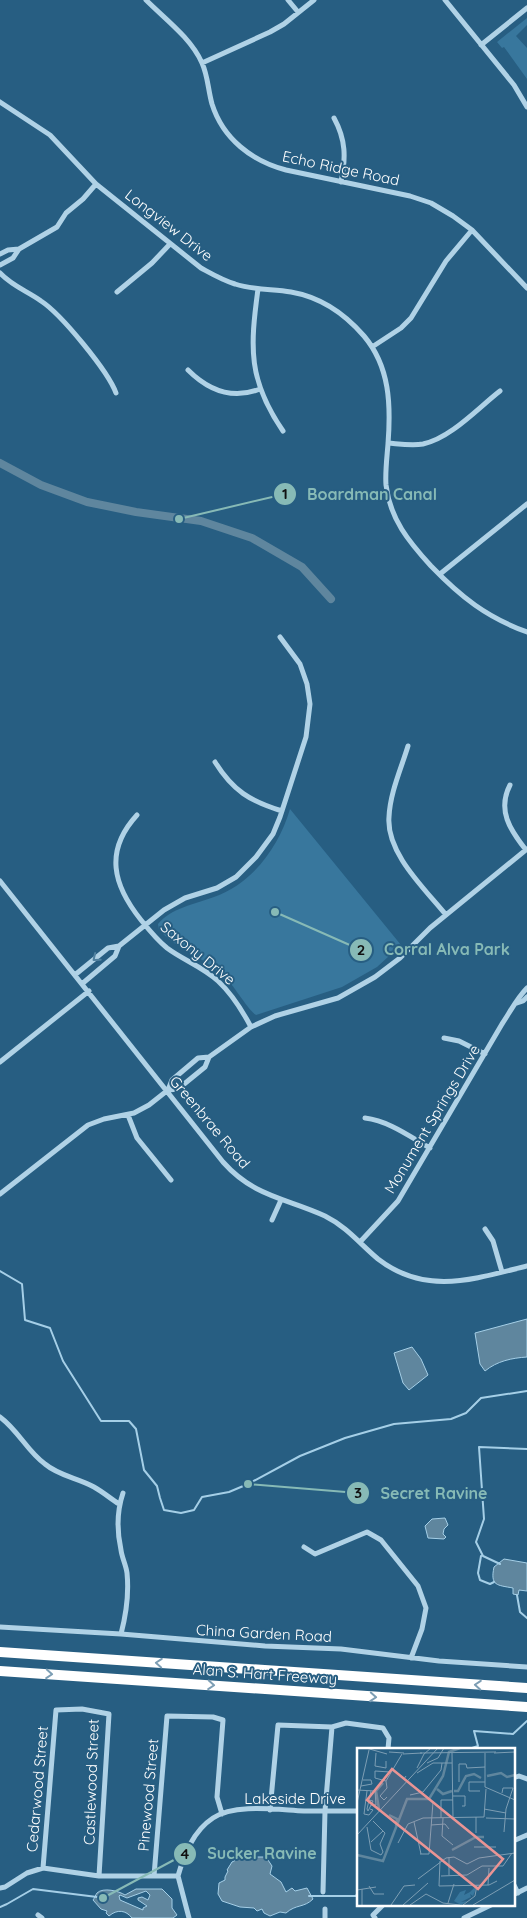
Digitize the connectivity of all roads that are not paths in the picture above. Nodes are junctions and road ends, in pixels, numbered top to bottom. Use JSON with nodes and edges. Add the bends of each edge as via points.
{"nodes":[{"id":1,"x":146,"y":0,"type":"edge"},
{"id":2,"x":288,"y":0,"type":"edge"},
{"id":3,"x":314,"y":0,"type":"edge"},
{"id":4,"x":445,"y":0,"type":"edge"},
{"id":5,"x":527,"y":8,"type":"edge"},
{"id":6,"x":298,"y":12,"type":"junction"},
{"id":7,"x":482,"y":44,"type":"junction"},
{"id":8,"x":202,"y":63,"type":"junction"},
{"id":9,"x":0,"y":102,"type":"edge"},
{"id":10,"x":527,"y":107,"type":"edge"},
{"id":11,"x":334,"y":118,"type":"dead end"},
{"id":12,"x":341,"y":182,"type":"junction"},
{"id":13,"x":96,"y":184,"type":"junction"},
{"id":14,"x":472,"y":230,"type":"junction"},
{"id":15,"x":170,"y":244,"type":"junction"},
{"id":16,"x":20,"y":249,"type":"junction"},
{"id":17,"x":2,"y":253,"type":"edge"},
{"id":18,"x":9,"y":260,"type":"junction"},
{"id":19,"x":0,"y":265,"type":"edge"},
{"id":20,"x":0,"y":272,"type":"edge"},
{"id":21,"x":527,"y":288,"type":"edge"},
{"id":22,"x":258,"y":289,"type":"junction"},
{"id":23,"x":117,"y":292,"type":"dead end"},
{"id":24,"x":372,"y":347,"type":"junction"},
{"id":25,"x":188,"y":370,"type":"dead end"},
{"id":26,"x":260,"y":389,"type":"junction"},
{"id":27,"x":500,"y":391,"type":"dead end"},
{"id":28,"x":116,"y":393,"type":"dead end"},
{"id":29,"x":283,"y":431,"type":"dead end"},
{"id":30,"x":388,"y":443,"type":"junction"},
{"id":31,"x":527,"y":504,"type":"edge"},
{"id":32,"x":440,"y":574,"type":"junction"},
{"id":33,"x":527,"y":632,"type":"edge"},
{"id":34,"x":280,"y":637,"type":"dead end"},
{"id":35,"x":408,"y":746,"type":"dead end"},
{"id":36,"x":216,"y":762,"type":"dead end"},
{"id":37,"x":510,"y":785,"type":"dead end"},
{"id":38,"x":282,"y":811,"type":"junction"},
{"id":39,"x":137,"y":815,"type":"dead end"},
{"id":40,"x":527,"y":850,"type":"edge"},
{"id":41,"x":0,"y":881,"type":"edge"},
{"id":42,"x":446,"y":915,"type":"junction"},
{"id":43,"x":145,"y":925,"type":"junction"},
{"id":44,"x":119,"y":946,"type":"junction"},
{"id":45,"x":76,"y":974,"type":"junction"},
{"id":46,"x":83,"y":983,"type":"junction"},
{"id":47,"x":527,"y":988,"type":"edge"},
{"id":48,"x":89,"y":991,"type":"junction"},
{"id":49,"x":527,"y":997,"type":"edge"},
{"id":50,"x":517,"y":1003,"type":"junction"},
{"id":51,"x":251,"y":1027,"type":"junction"},
{"id":52,"x":444,"y":1038,"type":"dead end"},
{"id":53,"x":485,"y":1054,"type":"junction"},
{"id":54,"x":209,"y":1056,"type":"junction"},
{"id":55,"x":0,"y":1062,"type":"edge"},
{"id":56,"x":168,"y":1090,"type":"junction"},
{"id":57,"x":128,"y":1115,"type":"junction"},
{"id":58,"x":365,"y":1118,"type":"dead end"},
{"id":59,"x":430,"y":1148,"type":"junction"},
{"id":60,"x":171,"y":1180,"type":"dead end"},
{"id":61,"x":0,"y":1194,"type":"edge"},
{"id":62,"x":281,"y":1200,"type":"junction"},
{"id":63,"x":272,"y":1220,"type":"dead end"},
{"id":64,"x":485,"y":1229,"type":"dead end"},
{"id":65,"x":360,"y":1242,"type":"junction"},
{"id":66,"x":527,"y":1266,"type":"edge"},
{"id":67,"x":502,"y":1272,"type":"junction"},
{"id":68,"x":0,"y":1417,"type":"edge"},
{"id":69,"x":123,"y":1493,"type":"dead end"},
{"id":70,"x":119,"y":1504,"type":"junction"},
{"id":71,"x":304,"y":1547,"type":"dead end"},
{"id":72,"x":0,"y":1627,"type":"edge"},
{"id":73,"x":121,"y":1634,"type":"junction"},
{"id":74,"x":0,"y":1652,"type":"edge"},
{"id":75,"x":411,"y":1658,"type":"junction"},
{"id":76,"x":527,"y":1667,"type":"edge"},
{"id":77,"x":0,"y":1671,"type":"edge"},
{"id":78,"x":527,"y":1688,"type":"edge"},
{"id":79,"x":527,"y":1707,"type":"edge"},
{"id":80,"x":82,"y":1709,"type":"joint"},
{"id":81,"x":332,"y":1727,"type":"junction"},
{"id":82,"x":388,"y":1748,"type":"edge"},
{"id":83,"x":514,"y":1778,"type":"edge"},
{"id":84,"x":527,"y":1779,"type":"edge"},
{"id":85,"x":270,"y":1810,"type":"junction"},
{"id":86,"x":357,"y":1811,"type":"edge"},
{"id":87,"x":325,"y":1812,"type":"junction"},
{"id":88,"x":222,"y":1814,"type":"junction"},
{"id":89,"x":527,"y":1835,"type":"edge"},
{"id":90,"x":514,"y":1841,"type":"edge"},
{"id":91,"x":43,"y":1868,"type":"junction"},
{"id":92,"x":99,"y":1876,"type":"junction"},
{"id":93,"x":154,"y":1876,"type":"junction"},
{"id":94,"x":178,"y":1876,"type":"junction"},
{"id":95,"x":0,"y":1888,"type":"edge"},
{"id":96,"x":527,"y":1888,"type":"edge"},
{"id":97,"x":323,"y":1892,"type":"dead end"},
{"id":98,"x":515,"y":1894,"type":"edge"},
{"id":99,"x":382,"y":1906,"type":"edge"},
{"id":100,"x":489,"y":1906,"type":"edge"},
{"id":101,"x":325,"y":1909,"type":"dead end"},
{"id":102,"x":186,"y":1917,"type":"edge"},
{"id":103,"x":325,"y":1918,"type":"edge"},
{"id":104,"x":375,"y":1918,"type":"edge"},
{"id":105,"x":464,"y":1918,"type":"edge"}],
"edges":[{"from":1,"to":8,"type":"street","name":"Echo Ridge Road","via":[[189,43]]},
{"from":2,"to":6,"type":"street"},
{"from":3,"to":6,"type":"street"},
{"from":4,"to":7,"type":"street"},
{"from":5,"to":7,"type":"street"},
{"from":6,"to":8,"type":"street","via":[[270,32]]},
{"from":7,"to":10,"type":"street"},
{"from":8,"to":12,"type":"street","name":"Echo Ridge Road","via":[[215,111],[226,130],[250,156],[273,167]]},
{"from":9,"to":13,"type":"street","name":"Longview Drive","via":[[50,135]]},
{"from":11,"to":12,"type":"street","via":[[345,148]]},
{"from":12,"to":14,"type":"street","name":"Echo Ridge Road","via":[[420,199]]},
{"from":13,"to":15,"type":"street","name":"Longview Drive"},
{"from":13,"to":16,"type":"street","via":[[66,213],[57,227]]},
{"from":14,"to":21,"type":"street","name":"Echo Ridge Road"},
{"from":14,"to":24,"type":"street","via":[[446,261],[411,318]]},
{"from":15,"to":22,"type":"street","name":"Longview Drive","via":[[216,277]]},
{"from":15,"to":23,"type":"street","via":[[152,264]]},
{"from":16,"to":17,"type":"street"},
{"from":16,"to":18,"type":"street"},
{"from":17,"to":18,"type":"street"},
{"from":18,"to":19,"type":"street"},
{"from":20,"to":28,"type":"street","via":[[16,287],[41,300],[57,314],[106,374]]},
{"from":22,"to":24,"type":"street","name":"Longview Drive","via":[[295,293],[323,302],[345,318]]},
{"from":22,"to":26,"type":"street","via":[[252,354]]},
{"from":24,"to":30,"type":"street","name":"Longview Drive","via":[[382,367],[388,391]]},
{"from":25,"to":26,"type":"street","via":[[218,391],[239,394]]},
{"from":26,"to":29,"type":"street"},
{"from":27,"to":30,"type":"street","via":[[436,440],[411,445]]},
{"from":30,"to":32,"type":"street","name":"Longview Drive","via":[[386,485],[394,518],[406,538]]},
{"from":31,"to":32,"type":"street"},
{"from":32,"to":33,"type":"street","name":"Longview Drive","via":[[481,610]]},
{"from":34,"to":38,"type":"street","via":[[300,664],[310,704],[306,737]]},
{"from":35,"to":42,"type":"street","via":[[390,808],[391,840],[398,855]]},
{"from":36,"to":38,"type":"street","via":[[229,782],[244,795]]},
{"from":37,"to":40,"type":"street","via":[[505,797],[506,817],[513,833]]},
{"from":38,"to":43,"type":"street","via":[[266,845],[236,877],[174,904]]},
{"from":39,"to":43,"type":"street","name":"Saxony Drive","via":[[123,834],[116,866],[121,891]]},
{"from":40,"to":42,"type":"street"},
{"from":41,"to":45,"type":"street","name":"Greenbrae Road"},
{"from":42,"to":51,"type":"street","via":[[389,967],[357,988]]},
{"from":43,"to":44,"type":"street"},
{"from":43,"to":51,"type":"street","name":"Saxony Drive","via":[[164,946],[217,980]]},
{"from":44,"to":45,"type":"street","one_way":true,"via":[[108,948]]},
{"from":44,"to":46,"type":"street","via":[[115,956]]},
{"from":45,"to":46,"type":"street","name":"Greenbrae Road"},
{"from":46,"to":48,"type":"street","name":"Greenbrae Road"},
{"from":47,"to":50,"type":"street","name":"Monument Springs Drive"},
{"from":48,"to":55,"type":"street"},
{"from":48,"to":56,"type":"street","name":"Greenbrae Road"},
{"from":49,"to":50,"type":"street","name":"Monument Springs Drive"},
{"from":50,"to":53,"type":"street","name":"Monument Springs Drive"},
{"from":51,"to":54,"type":"street"},
{"from":52,"to":53,"type":"street","via":[[459,1041]]},
{"from":53,"to":59,"type":"street","name":"Monument Springs Drive"},
{"from":54,"to":56,"type":"street","via":[[198,1058],[172,1080]]},
{"from":54,"to":56,"type":"street","via":[[206,1067],[178,1089]]},
{"from":56,"to":57,"type":"street","via":[[149,1105]]},
{"from":56,"to":62,"type":"street","name":"Greenbrae Road","via":[[232,1172],[254,1188]]},
{"from":57,"to":60,"type":"street","via":[[137,1138]]},
{"from":57,"to":61,"type":"street","via":[[98,1120],[84,1127]]},
{"from":58,"to":59,"type":"street","via":[[391,1126]]},
{"from":59,"to":65,"type":"street","name":"Monument Springs Drive","via":[[398,1201]]},
{"from":62,"to":63,"type":"street"},
{"from":62,"to":65,"type":"street","name":"Greenbrae Road","via":[[333,1220]]},
{"from":64,"to":67,"type":"street","via":[[493,1241]]},
{"from":65,"to":67,"type":"street","name":"Greenbrae Road","via":[[388,1265],[421,1279],[454,1282]]},
{"from":66,"to":67,"type":"street","name":"Greenbrae Road"},
{"from":68,"to":70,"type":"street","via":[[45,1464],[93,1487]]},
{"from":69,"to":70,"type":"street"},
{"from":70,"to":73,"type":"street","via":[[120,1543],[128,1589]]},
{"from":71,"to":75,"type":"street","via":[[315,1554],[367,1532],[381,1540],[418,1586],[426,1608]]},
{"from":72,"to":73,"type":"street","name":"China Garden Road"},
{"from":73,"to":75,"type":"street","name":"China Garden Road"},
{"from":78,"to":74,"type":"highway","name":"Alan S. Hart Freeway","one_way":true},
{"from":75,"to":76,"type":"street","name":"China Garden Road"},
{"from":77,"to":79,"type":"highway","name":"Alan S. Hart Freeway","one_way":true},
{"from":80,"to":91,"type":"street","name":"Cedarwood Street","via":[[56,1710]]},
{"from":80,"to":92,"type":"street","name":"Castlewood Street","via":[[109,1714]]},
{"from":81,"to":82,"type":"street","via":[[346,1723],[383,1728],[390,1738]]},
{"from":81,"to":85,"type":"street","via":[[278,1725]]},
{"from":81,"to":87,"type":"street"},
{"from":83,"to":84,"type":"street"},
{"from":85,"to":87,"type":"street","name":"Lakeside Drive"},
{"from":85,"to":88,"type":"street","name":"Lakeside Drive"},
{"from":86,"to":87,"type":"street","name":"Lakeside Drive"},
{"from":87,"to":97,"type":"street"},
{"from":88,"to":93,"type":"street","name":"Pinewood Street","via":[[217,1797],[223,1720],[167,1716]]},
{"from":88,"to":94,"type":"street","name":"Lakeside Drive","via":[[213,1818],[196,1835],[184,1855]]},
{"from":89,"to":90,"type":"street"},
{"from":91,"to":92,"type":"street"},
{"from":91,"to":95,"type":"street","via":[[27,1872]]},
{"from":92,"to":93,"type":"street"},
{"from":93,"to":94,"type":"street"},
{"from":94,"to":102,"type":"street"},
{"from":96,"to":98,"type":"street"},
{"from":99,"to":104,"type":"street","via":[[373,1914]]},
{"from":100,"to":105,"type":"street"},
{"from":101,"to":103,"type":"street"}]}
